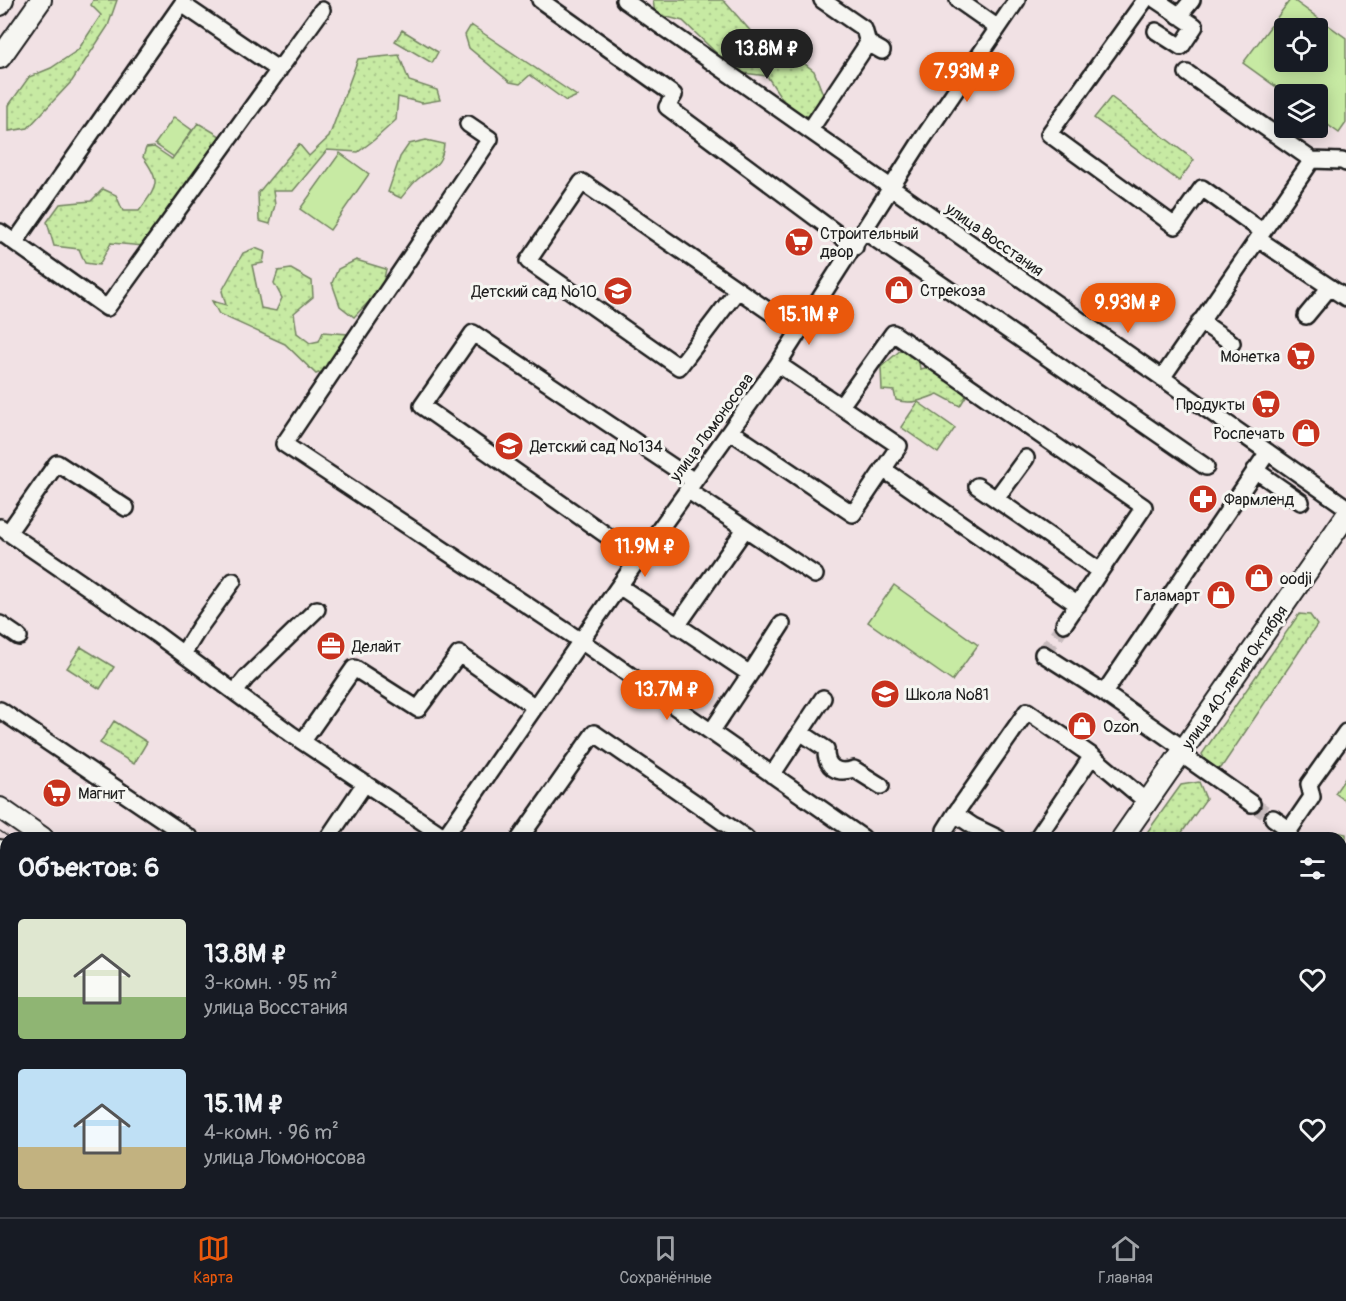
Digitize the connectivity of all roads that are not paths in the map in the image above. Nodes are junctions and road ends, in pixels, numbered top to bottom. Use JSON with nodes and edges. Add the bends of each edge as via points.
{"nodes":[{"id":1,"x":3,"y":0,"type":"edge"},
{"id":2,"x":41,"y":0,"type":"edge"},
{"id":3,"x":540,"y":0,"type":"edge"},
{"id":4,"x":624,"y":0,"type":"edge"},
{"id":5,"x":958,"y":0,"type":"edge"},
{"id":6,"x":1017,"y":0,"type":"edge"},
{"id":7,"x":1145,"y":0,"type":"edge"},
{"id":8,"x":1156,"y":0,"type":"edge"},
{"id":9,"x":1192,"y":0,"type":"edge"},
{"id":10,"x":826,"y":1,"type":"edge"},
{"id":11,"x":0,"y":5,"type":"edge"},
{"id":12,"x":322,"y":10,"type":"dead end"},
{"id":13,"x":1179,"y":16,"type":"junction"},
{"id":14,"x":998,"y":28,"type":"junction"},
{"id":15,"x":1156,"y":31,"type":"dead end"},
{"id":16,"x":868,"y":43,"type":"junction"},
{"id":17,"x":882,"y":51,"type":"dead end"},
{"id":18,"x":0,"y":58,"type":"edge"},
{"id":19,"x":279,"y":70,"type":"junction"},
{"id":20,"x":1187,"y":73,"type":"dead end"},
{"id":21,"x":468,"y":124,"type":"dead end"},
{"id":22,"x":810,"y":130,"type":"junction"},
{"id":23,"x":1312,"y":160,"type":"junction"},
{"id":24,"x":1346,"y":163,"type":"edge"},
{"id":25,"x":891,"y":189,"type":"junction"},
{"id":26,"x":864,"y":231,"type":"junction"},
{"id":27,"x":0,"y":232,"type":"edge"},
{"id":28,"x":1260,"y":235,"type":"junction"},
{"id":29,"x":15,"y":242,"type":"junction"},
{"id":30,"x":855,"y":247,"type":"junction"},
{"id":31,"x":1330,"y":287,"type":"junction"},
{"id":32,"x":737,"y":291,"type":"junction"},
{"id":33,"x":1346,"y":298,"type":"edge"},
{"id":34,"x":1306,"y":316,"type":"dead end"},
{"id":35,"x":1200,"y":321,"type":"junction"},
{"id":36,"x":799,"y":332,"type":"junction"},
{"id":37,"x":1232,"y":343,"type":"dead end"},
{"id":38,"x":778,"y":364,"type":"junction"},
{"id":39,"x":1162,"y":378,"type":"junction"},
{"id":40,"x":841,"y":406,"type":"junction"},
{"id":41,"x":730,"y":431,"type":"junction"},
{"id":42,"x":1268,"y":452,"type":"junction"},
{"id":43,"x":1026,"y":458,"type":"dead end"},
{"id":44,"x":1206,"y":467,"type":"dead end"},
{"id":45,"x":883,"y":469,"type":"junction"},
{"id":46,"x":1255,"y":470,"type":"junction"},
{"id":47,"x":691,"y":486,"type":"junction"},
{"id":48,"x":977,"y":486,"type":"dead end"},
{"id":49,"x":996,"y":499,"type":"junction"},
{"id":50,"x":1301,"y":502,"type":"dead end"},
{"id":51,"x":1346,"y":507,"type":"edge"},
{"id":52,"x":126,"y":508,"type":"dead end"},
{"id":53,"x":1346,"y":516,"type":"edge"},
{"id":54,"x":745,"y":529,"type":"junction"},
{"id":55,"x":4,"y":530,"type":"edge"},
{"id":56,"x":639,"y":558,"type":"junction"},
{"id":57,"x":1100,"y":571,"type":"junction"},
{"id":58,"x":815,"y":575,"type":"dead end"},
{"id":59,"x":233,"y":581,"type":"dead end"},
{"id":60,"x":619,"y":586,"type":"junction"},
{"id":61,"x":1078,"y":605,"type":"junction"},
{"id":62,"x":317,"y":609,"type":"dead end"},
{"id":63,"x":0,"y":624,"type":"edge"},
{"id":64,"x":782,"y":624,"type":"dead end"},
{"id":65,"x":1064,"y":624,"type":"tunnel mouth"},
{"id":66,"x":677,"y":626,"type":"junction"},
{"id":67,"x":19,"y":637,"type":"dead end"},
{"id":68,"x":581,"y":641,"type":"junction"},
{"id":69,"x":183,"y":654,"type":"junction"},
{"id":70,"x":1043,"y":654,"type":"dead end"},
{"id":71,"x":750,"y":674,"type":"junction"},
{"id":72,"x":235,"y":693,"type":"junction"},
{"id":73,"x":1104,"y":693,"type":"junction"},
{"id":74,"x":823,"y":698,"type":"dead end"},
{"id":75,"x":535,"y":707,"type":"junction"},
{"id":76,"x":0,"y":710,"type":"edge"},
{"id":77,"x":711,"y":732,"type":"junction"},
{"id":78,"x":800,"y":732,"type":"junction"},
{"id":79,"x":1346,"y":732,"type":"edge"},
{"id":80,"x":303,"y":741,"type":"junction"},
{"id":81,"x":1182,"y":752,"type":"junction"},
{"id":82,"x":1092,"y":756,"type":"junction"},
{"id":83,"x":772,"y":775,"type":"junction"},
{"id":84,"x":365,"y":783,"type":"junction"},
{"id":85,"x":881,"y":786,"type":"dead end"},
{"id":86,"x":1147,"y":802,"type":"junction"},
{"id":87,"x":1252,"y":804,"type":"tunnel mouth"},
{"id":88,"x":0,"y":808,"type":"edge"},
{"id":89,"x":955,"y":814,"type":"junction"},
{"id":90,"x":1273,"y":819,"type":"tunnel mouth"},
{"id":91,"x":945,"y":830,"type":"dead end"},
{"id":92,"x":34,"y":832,"type":"edge"},
{"id":93,"x":181,"y":832,"type":"edge"},
{"id":94,"x":332,"y":832,"type":"edge"},
{"id":95,"x":436,"y":832,"type":"edge"},
{"id":96,"x":449,"y":832,"type":"edge"},
{"id":97,"x":524,"y":832,"type":"edge"},
{"id":98,"x":737,"y":832,"type":"edge"},
{"id":99,"x":852,"y":832,"type":"edge"},
{"id":100,"x":986,"y":832,"type":"edge"},
{"id":101,"x":1040,"y":832,"type":"edge"},
{"id":102,"x":1126,"y":832,"type":"edge"},
{"id":103,"x":1285,"y":832,"type":"edge"},
{"id":104,"x":1288,"y":832,"type":"edge"}],
"edges":[{"from":1,"to":11,"type":"main road"},
{"from":2,"to":18,"type":"main road"},
{"from":3,"to":30,"type":"street","via":[[674,95],[667,107]]},
{"from":4,"to":22,"type":"street","name":"улица Восстания"},
{"from":5,"to":14,"type":"street"},
{"from":6,"to":14,"type":"street","name":"улица Ломоносова"},
{"from":7,"to":28,"type":"street","via":[[1049,134],[1176,226],[1202,188]]},
{"from":8,"to":13,"type":"street"},
{"from":9,"to":13,"type":"street"},
{"from":10,"to":16,"type":"street","via":[[864,29]]},
{"from":12,"to":19,"type":"street"},
{"from":13,"to":15,"type":"street","via":[[1195,26],[1181,47]]},
{"from":14,"to":25,"type":"street","name":"улица Ломоносова"},
{"from":16,"to":17,"type":"street"},
{"from":16,"to":22,"type":"street"},
{"from":19,"to":29,"type":"street","via":[[107,308]]},
{"from":19,"to":29,"type":"street","via":[[183,4]]},
{"from":20,"to":23,"type":"street"},
{"from":21,"to":68,"type":"street","via":[[490,140],[284,444]]},
{"from":22,"to":25,"type":"street","name":"улица Восстания"},
{"from":23,"to":24,"type":"street"},
{"from":23,"to":28,"type":"street"},
{"from":25,"to":26,"type":"street","name":"улица Ломоносова"},
{"from":25,"to":39,"type":"street","name":"улица Восстания"},
{"from":26,"to":30,"type":"street","name":"улица Ломоносова"},
{"from":26,"to":44,"type":"street"},
{"from":27,"to":29,"type":"street"},
{"from":28,"to":31,"type":"street"},
{"from":28,"to":35,"type":"street"},
{"from":30,"to":36,"type":"street","name":"улица Ломоносова"},
{"from":31,"to":33,"type":"street"},
{"from":31,"to":34,"type":"street"},
{"from":32,"to":32,"type":"street","via":[[582,182],[528,261],[679,367]]},
{"from":32,"to":36,"type":"street"},
{"from":35,"to":37,"type":"street"},
{"from":35,"to":39,"type":"street"},
{"from":36,"to":38,"type":"street","name":"улица Ломоносова"},
{"from":38,"to":40,"type":"street"},
{"from":38,"to":41,"type":"street","name":"улица Ломоносова"},
{"from":39,"to":42,"type":"street","name":"улица Восстания"},
{"from":40,"to":45,"type":"street","via":[[899,446]]},
{"from":40,"to":57,"type":"street","via":[[893,333],[1144,507]]},
{"from":41,"to":45,"type":"street","via":[[853,514]]},
{"from":41,"to":47,"type":"street","name":"улица Ломоносова"},
{"from":42,"to":46,"type":"street"},
{"from":42,"to":51,"type":"street","name":"улица Восстания"},
{"from":43,"to":49,"type":"street"},
{"from":45,"to":61,"type":"street"},
{"from":46,"to":50,"type":"street"},
{"from":46,"to":73,"type":"street"},
{"from":47,"to":54,"type":"street"},
{"from":47,"to":56,"type":"street","name":"улица Ломоносова"},
{"from":47,"to":56,"type":"street","via":[[473,333],[422,406]]},
{"from":48,"to":49,"type":"street"},
{"from":49,"to":57,"type":"street"},
{"from":52,"to":55,"type":"street","via":[[57,463]]},
{"from":53,"to":81,"type":"main road","name":"улица 40-летия Октября"},
{"from":54,"to":58,"type":"street"},
{"from":54,"to":66,"type":"street"},
{"from":55,"to":69,"type":"street"},
{"from":56,"to":60,"type":"street","name":"улица Ломоносова"},
{"from":57,"to":61,"type":"street"},
{"from":59,"to":69,"type":"street"},
{"from":60,"to":66,"type":"street"},
{"from":60,"to":68,"type":"street","name":"улица Ломоносова"},
{"from":61,"to":65,"type":"street"},
{"from":62,"to":72,"type":"street"},
{"from":63,"to":67,"type":"street"},
{"from":64,"to":71,"type":"street"},
{"from":66,"to":71,"type":"street"},
{"from":68,"to":75,"type":"street","name":"улица Ломоносова"},
{"from":68,"to":77,"type":"street"},
{"from":69,"to":72,"type":"street"},
{"from":70,"to":73,"type":"street"},
{"from":71,"to":77,"type":"street"},
{"from":72,"to":80,"type":"street"},
{"from":73,"to":81,"type":"street"},
{"from":74,"to":78,"type":"street"},
{"from":75,"to":80,"type":"street","via":[[459,654],[418,710],[354,668]]},
{"from":75,"to":96,"type":"street","name":"улица Ломоносова"},
{"from":76,"to":93,"type":"street"},
{"from":77,"to":83,"type":"street"},
{"from":78,"to":83,"type":"street"},
{"from":78,"to":85,"type":"street","via":[[826,749],[828,764],[833,768],[846,772],[854,769]]},
{"from":79,"to":104,"type":"street","via":[[1309,784],[1312,797]]},
{"from":80,"to":84,"type":"street"},
{"from":81,"to":86,"type":"main road","name":"улица 40-летия Октября"},
{"from":81,"to":87,"type":"street"},
{"from":82,"to":86,"type":"street"},
{"from":82,"to":89,"type":"street","via":[[1027,711]]},
{"from":82,"to":101,"type":"street"},
{"from":83,"to":99,"type":"street"},
{"from":84,"to":94,"type":"street"},
{"from":84,"to":95,"type":"street"},
{"from":86,"to":102,"type":"main road","name":"улица 40-летия Октября"},
{"from":88,"to":92,"type":"main road"},
{"from":89,"to":91,"type":"street"},
{"from":89,"to":100,"type":"street"},
{"from":90,"to":103,"type":"street"},
{"from":97,"to":98,"type":"street","via":[[594,733]]}]}
